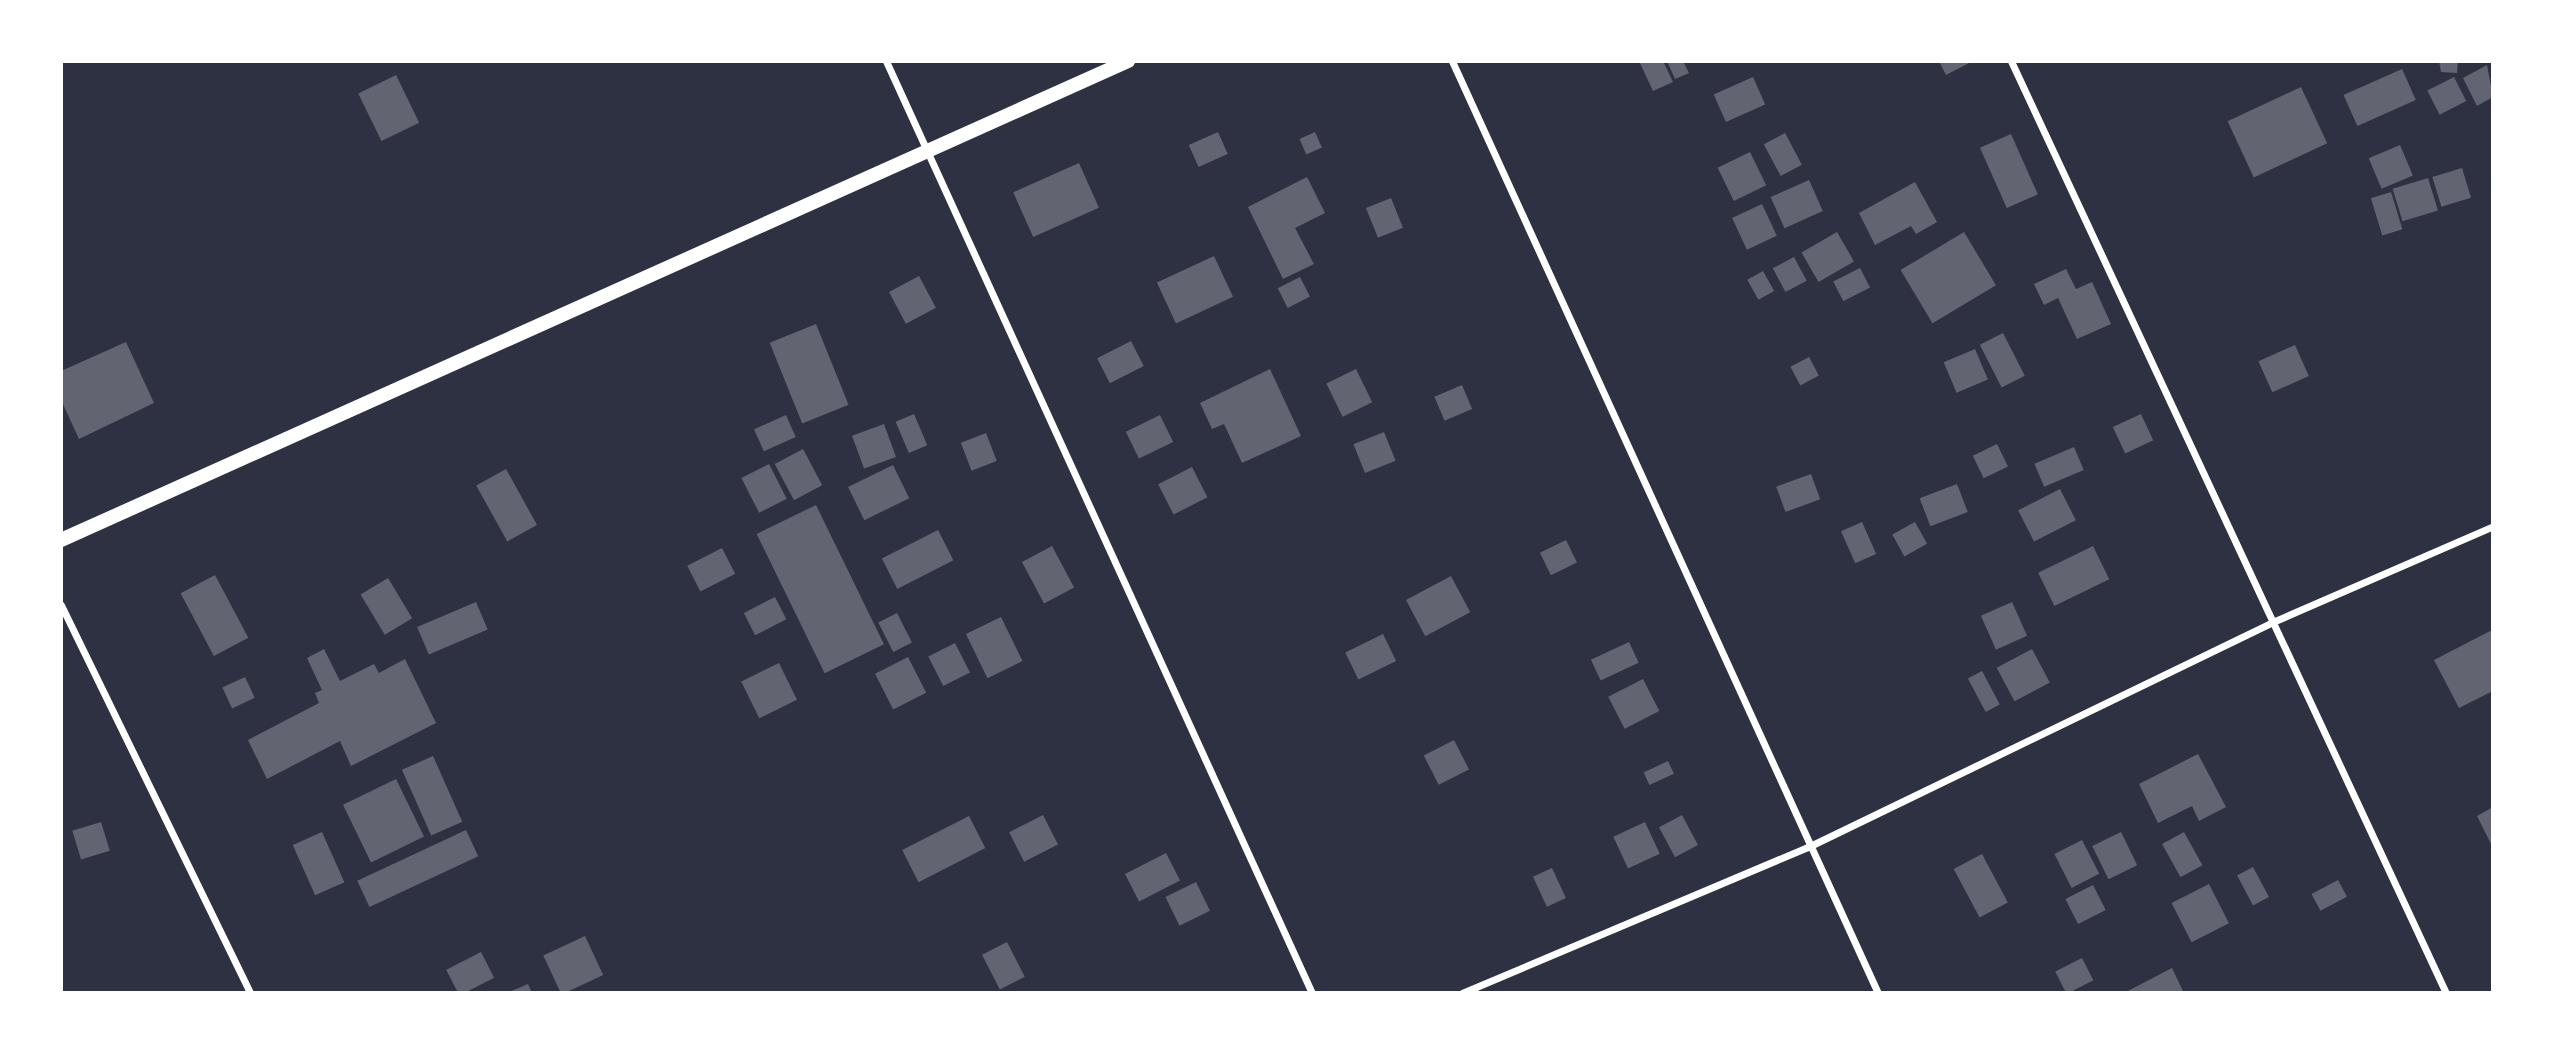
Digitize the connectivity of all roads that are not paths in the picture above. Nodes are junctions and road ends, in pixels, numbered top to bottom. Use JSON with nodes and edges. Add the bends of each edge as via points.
{"nodes":[{"id":1,"x":886,"y":61,"type":"edge"},
{"id":2,"x":1128,"y":61,"type":"edge"},
{"id":3,"x":1452,"y":61,"type":"edge"},
{"id":4,"x":2011,"y":61,"type":"edge"},
{"id":5,"x":929,"y":151,"type":"junction"},
{"id":6,"x":2493,"y":526,"type":"edge"},
{"id":7,"x":61,"y":540,"type":"edge"},
{"id":8,"x":61,"y":605,"type":"edge"},
{"id":9,"x":2275,"y":621,"type":"junction"},
{"id":10,"x":1808,"y":847,"type":"junction"},
{"id":11,"x":250,"y":993,"type":"edge"},
{"id":12,"x":1312,"y":993,"type":"edge"},
{"id":13,"x":1462,"y":993,"type":"edge"},
{"id":14,"x":1878,"y":993,"type":"edge"},
{"id":15,"x":2446,"y":993,"type":"edge"}],
"edges":[{"from":1,"to":5,"type":"street"},
{"from":2,"to":5,"type":"main road"},
{"from":3,"to":10,"type":"street"},
{"from":4,"to":9,"type":"street"},
{"from":5,"to":7,"type":"main road"},
{"from":5,"to":12,"type":"street"},
{"from":6,"to":9,"type":"street"},
{"from":8,"to":11,"type":"street"},
{"from":9,"to":10,"type":"street"},
{"from":9,"to":15,"type":"street"},
{"from":10,"to":13,"type":"street"},
{"from":10,"to":14,"type":"street"}]}
